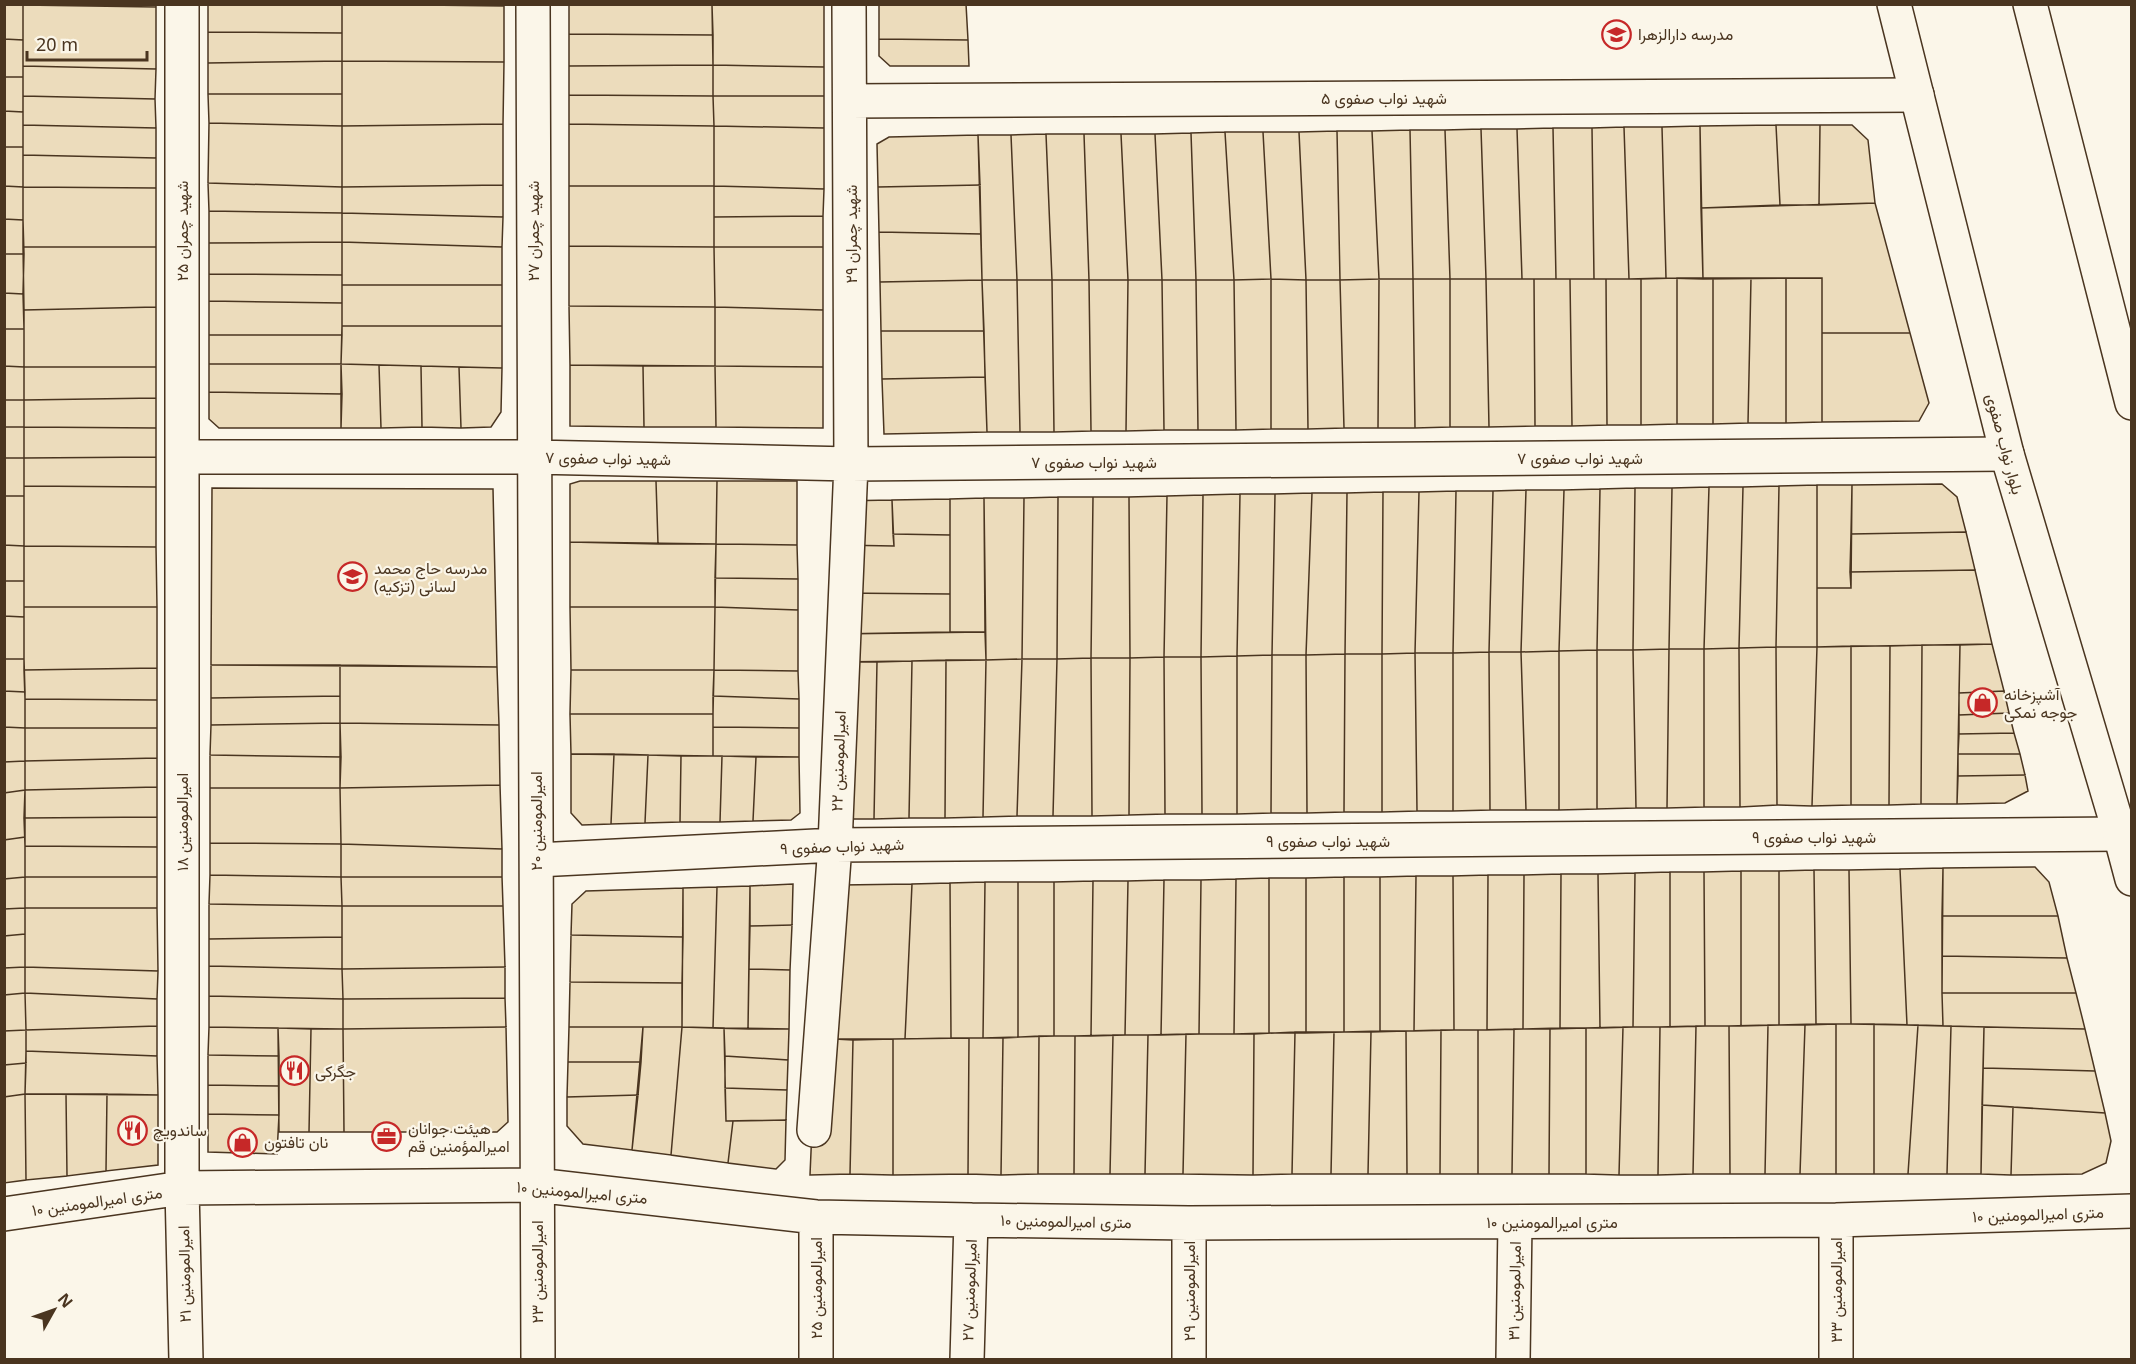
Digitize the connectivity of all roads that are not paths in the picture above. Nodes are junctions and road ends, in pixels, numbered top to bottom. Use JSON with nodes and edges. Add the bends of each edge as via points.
{"nodes":[{"id":1,"x":182,"y":4,"type":"edge"},
{"id":2,"x":533,"y":4,"type":"edge"},
{"id":3,"x":849,"y":4,"type":"edge"},
{"id":4,"x":1894,"y":4,"type":"edge"},
{"id":5,"x":2030,"y":4,"type":"edge"},
{"id":6,"x":1917,"y":95,"type":"junction"},
{"id":7,"x":850,"y":101,"type":"junction"},
{"id":8,"x":2132,"y":404,"type":"edge"},
{"id":9,"x":2007,"y":454,"type":"junction"},
{"id":10,"x":182,"y":456,"type":"junction"},
{"id":11,"x":533,"y":457,"type":"junction"},
{"id":12,"x":851,"y":464,"type":"junction"},
{"id":13,"x":2120,"y":834,"type":"junction"},
{"id":14,"x":835,"y":845,"type":"junction"},
{"id":15,"x":537,"y":860,"type":"junction"},
{"id":16,"x":2132,"y":879,"type":"edge"},
{"id":17,"x":814,"y":1130,"type":"dead end"},
{"id":18,"x":536,"y":1185,"type":"junction"},
{"id":19,"x":182,"y":1188,"type":"junction"},
{"id":20,"x":2132,"y":1211,"type":"edge"},
{"id":21,"x":4,"y":1214,"type":"edge"},
{"id":22,"x":816,"y":1217,"type":"junction"},
{"id":23,"x":971,"y":1220,"type":"junction"},
{"id":24,"x":1836,"y":1220,"type":"junction"},
{"id":25,"x":1515,"y":1222,"type":"junction"},
{"id":26,"x":1189,"y":1223,"type":"junction"},
{"id":27,"x":186,"y":1359,"type":"edge"},
{"id":28,"x":538,"y":1359,"type":"edge"},
{"id":29,"x":816,"y":1359,"type":"edge"},
{"id":30,"x":967,"y":1359,"type":"edge"},
{"id":31,"x":1189,"y":1359,"type":"edge"},
{"id":32,"x":1513,"y":1359,"type":"edge"},
{"id":33,"x":1836,"y":1359,"type":"edge"}],
"edges":[{"from":1,"to":10,"type":"street","name":"شهید چمران ۲۵"},
{"from":2,"to":11,"type":"street","name":"شهید چمران ۲۷"},
{"from":3,"to":7,"type":"street","name":"شهید چمران ۲۹"},
{"from":4,"to":6,"type":"street","name":"بلوار نواب صفوی"},
{"from":5,"to":8,"type":"street"},
{"from":6,"to":7,"type":"street","name":"شهید نواب صفوی ۵"},
{"from":6,"to":9,"type":"street","name":"بلوار نواب صفوی"},
{"from":7,"to":12,"type":"street","name":"شهید چمران ۲۹"},
{"from":9,"to":12,"type":"street","name":"شهید نواب صفوی ۷"},
{"from":9,"to":13,"type":"street","name":"بلوار نواب صفوی"},
{"from":10,"to":11,"type":"street","name":"شهید نواب صفوی ۷"},
{"from":10,"to":19,"type":"street","name":"امیرالمومنین ۱۸"},
{"from":11,"to":12,"type":"street","name":"شهید نواب صفوی ۷"},
{"from":11,"to":15,"type":"street","name":"امیرالمومنین ۲۰"},
{"from":12,"to":14,"type":"street","name":"امیرالمومنین ۲۲"},
{"from":13,"to":14,"type":"street","name":"شهید نواب صفوی ۹"},
{"from":13,"to":16,"type":"street","name":"بلوار نواب صفوی"},
{"from":14,"to":15,"type":"street","name":"شهید نواب صفوی ۹"},
{"from":14,"to":17,"type":"street","name":"امیرالمومنین ۲۲"},
{"from":15,"to":18,"type":"street","name":"امیرالمومنین ۲۰"},
{"from":18,"to":19,"type":"street","name":"۱۰ متری امیرالمومنین"},
{"from":18,"to":22,"type":"street","name":"۱۰ متری امیرالمومنین"},
{"from":18,"to":28,"type":"street","name":"امیرالمومنین ۲۳"},
{"from":19,"to":21,"type":"street","name":"۱۰ متری امیرالمومنین"},
{"from":19,"to":27,"type":"street","name":"امیرالمومنین ۲۱"},
{"from":20,"to":24,"type":"street","name":"۱۰ متری امیرالمومنین"},
{"from":22,"to":23,"type":"street","name":"۱۰ متری امیرالمومنین"},
{"from":22,"to":29,"type":"street","name":"امیرالمومنین ۲۵"},
{"from":23,"to":26,"type":"street","name":"۱۰ متری امیرالمومنین"},
{"from":23,"to":30,"type":"street","name":"امیرالمومنین ۲۷"},
{"from":24,"to":25,"type":"street","name":"۱۰ متری امیرالمومنین"},
{"from":24,"to":33,"type":"street","name":"امیرالمومنین ۳۳"},
{"from":25,"to":26,"type":"street","name":"۱۰ متری امیرالمومنین"},
{"from":25,"to":32,"type":"street","name":"امیرالمومنین ۳۱"},
{"from":26,"to":31,"type":"street","name":"امیرالمومنین ۲۹"}]}
